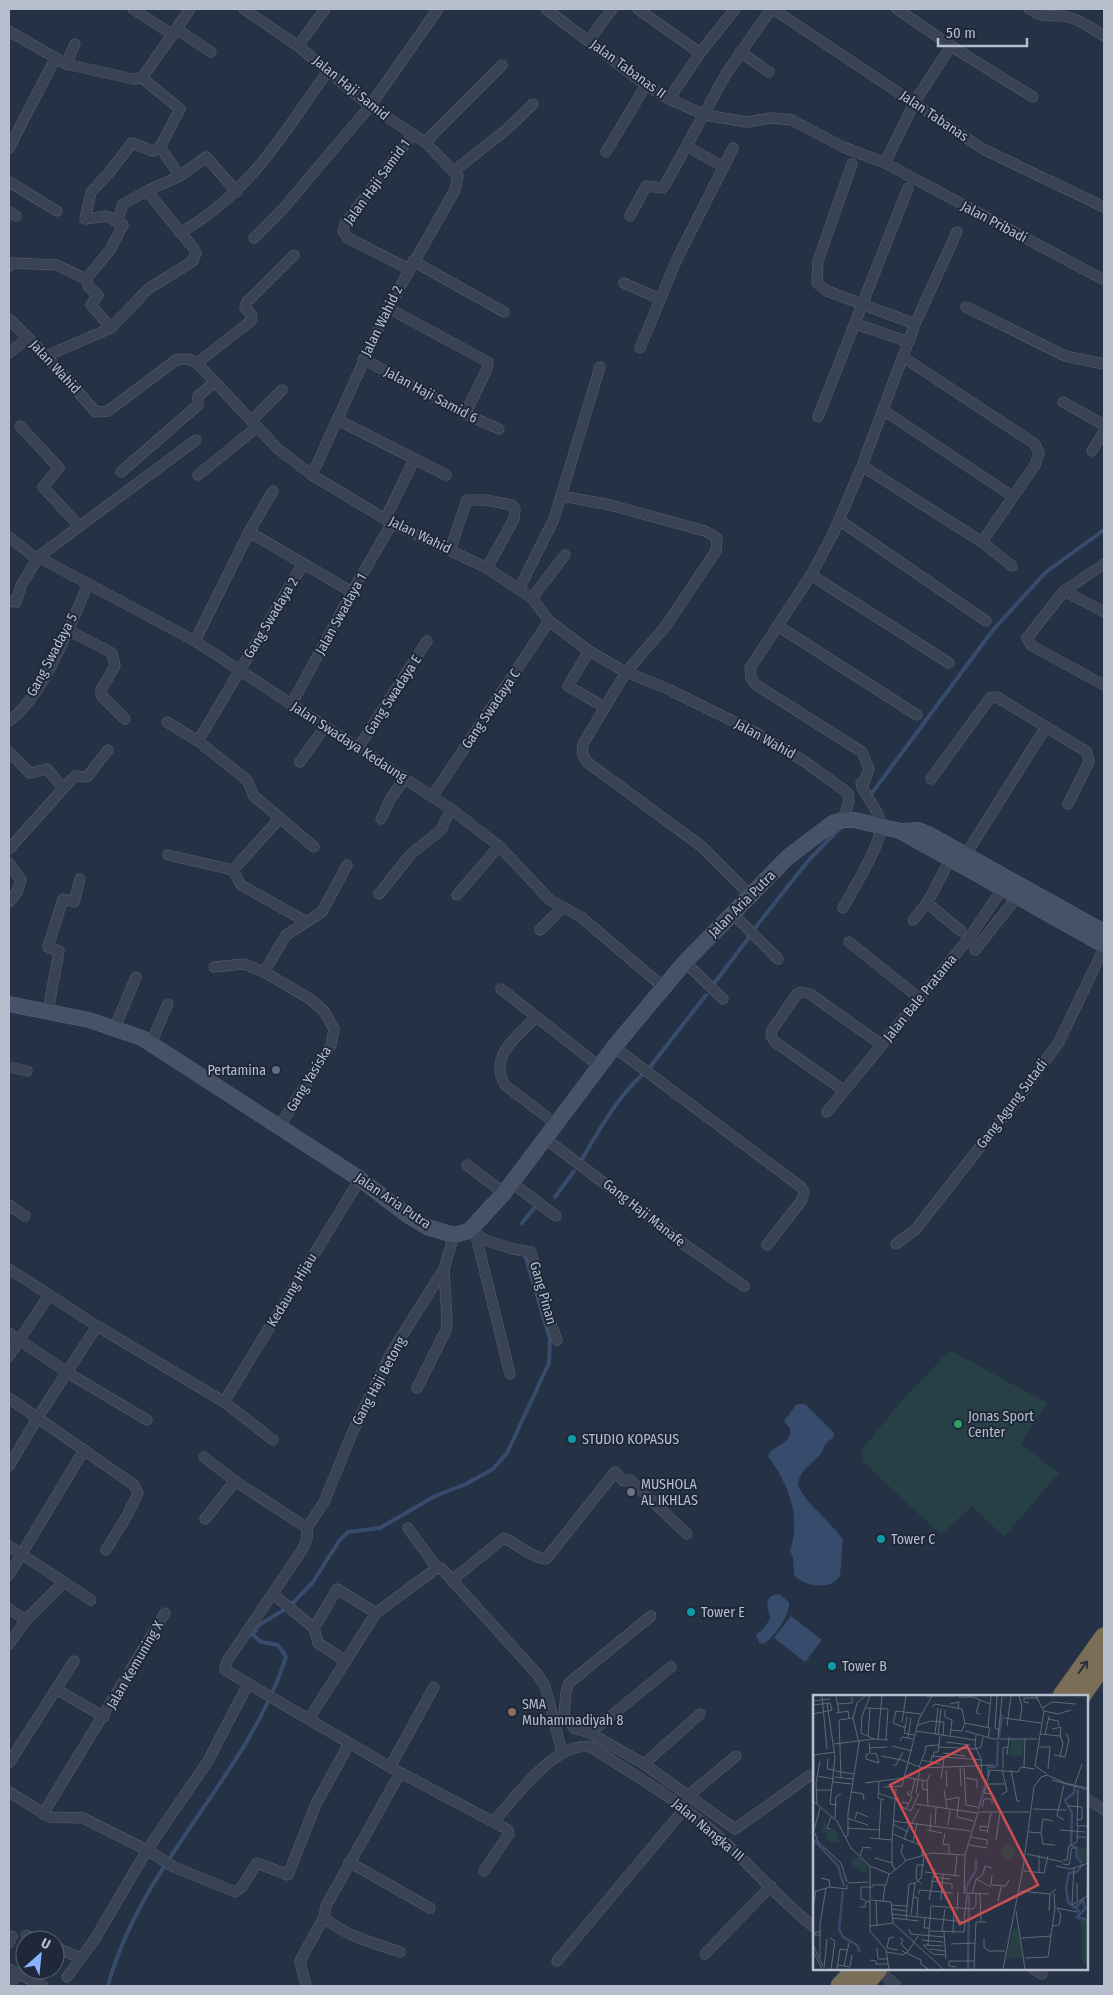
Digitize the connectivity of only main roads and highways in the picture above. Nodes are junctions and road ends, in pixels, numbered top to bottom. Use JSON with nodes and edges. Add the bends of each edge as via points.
{"nodes":[{"id":1,"x":1005,"y":885,"type":"junction"},
{"id":2,"x":1104,"y":932,"type":"edge"},
{"id":3,"x":1104,"y":946,"type":"edge"},
{"id":4,"x":9,"y":1004,"type":"edge"},
{"id":5,"x":1104,"y":1637,"type":"edge"},
{"id":6,"x":1104,"y":1663,"type":"edge"},
{"id":7,"x":1063,"y":1695,"type":"edge"},
{"id":8,"x":1082,"y":1695,"type":"edge"},
{"id":9,"x":855,"y":1970,"type":"edge"},
{"id":10,"x":877,"y":1970,"type":"edge"},
{"id":11,"x":840,"y":1986,"type":"edge"},
{"id":12,"x":863,"y":1986,"type":"edge"}],
"edges":[{"from":1,"to":2,"type":"main road"},
{"from":1,"to":3,"type":"main road","via":[[1017,898]]},
{"from":1,"to":4,"type":"main road","name":"Jalan Aria Putra","via":[[958,861],[930,835],[918,830],[900,832],[881,825],[848,820],[820,831],[788,857],[662,986],[472,1234],[454,1235],[427,1226],[144,1039],[119,1028]]},
{"from":7,"to":5,"type":"highway","one_way":true},
{"from":6,"to":8,"type":"highway"},
{"from":9,"to":11,"type":"highway"},
{"from":10,"to":12,"type":"highway"}]}
